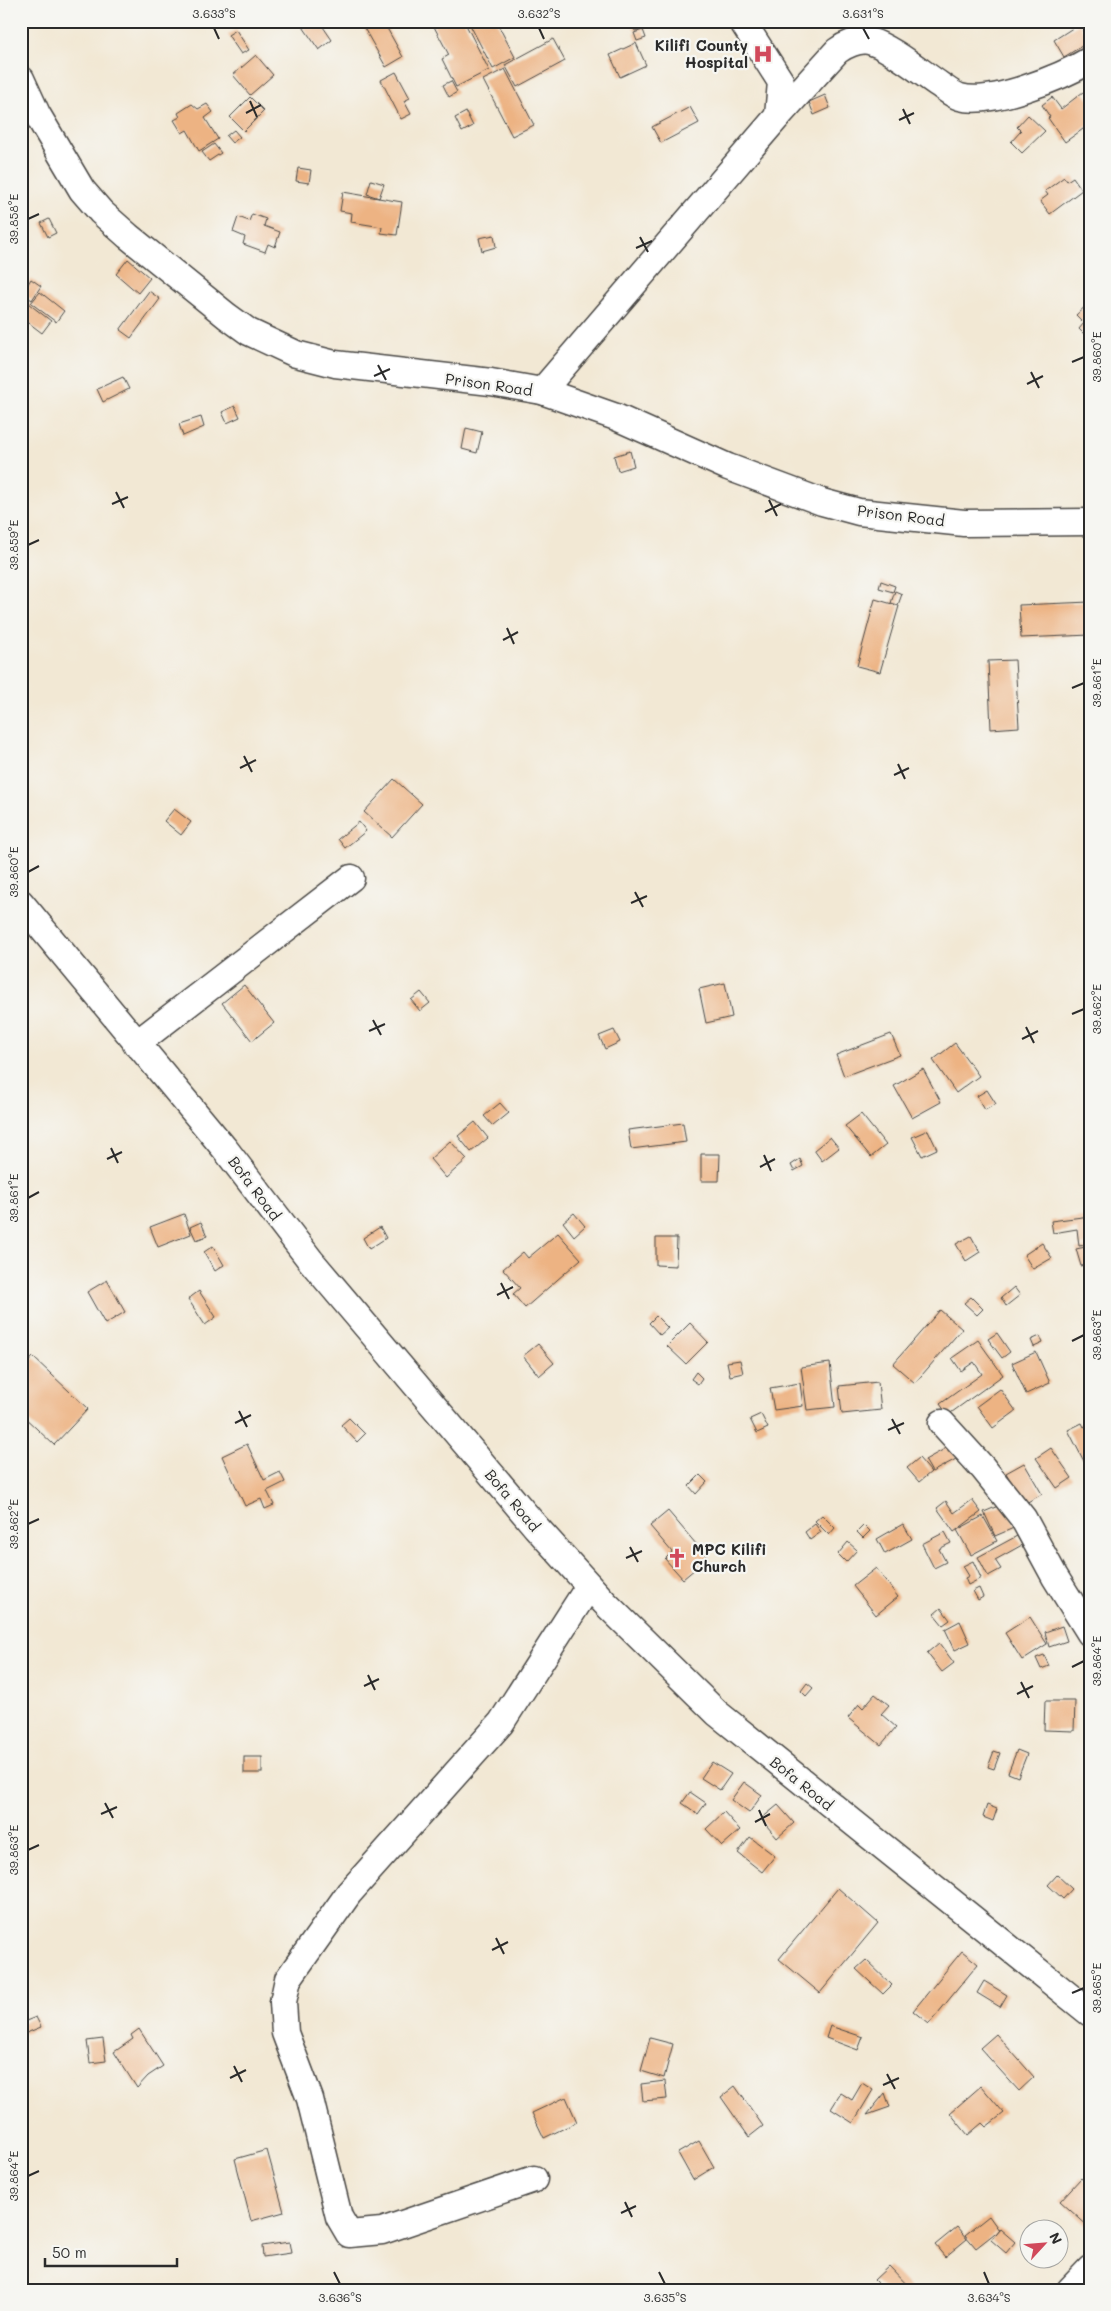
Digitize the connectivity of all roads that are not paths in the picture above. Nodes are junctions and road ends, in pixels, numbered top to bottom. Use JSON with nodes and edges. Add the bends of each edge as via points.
{"nodes":[{"id":1,"x":742,"y":21,"type":"edge"},
{"id":2,"x":1090,"y":60,"type":"edge"},
{"id":3,"x":21,"y":79,"type":"edge"},
{"id":4,"x":778,"y":116,"type":"junction"},
{"id":5,"x":542,"y":391,"type":"junction"},
{"id":6,"x":1090,"y":522,"type":"edge"},
{"id":7,"x":351,"y":878,"type":"dead end"},
{"id":8,"x":21,"y":903,"type":"edge"},
{"id":9,"x":136,"y":1044,"type":"junction"},
{"id":10,"x":942,"y":1423,"type":"dead end"},
{"id":11,"x":589,"y":1586,"type":"junction"},
{"id":12,"x":1090,"y":1633,"type":"edge"},
{"id":13,"x":1090,"y":2013,"type":"edge"},
{"id":14,"x":534,"y":2179,"type":"dead end"},
{"id":15,"x":1090,"y":2269,"type":"edge"},
{"id":16,"x":1070,"y":2290,"type":"edge"}],
"edges":[{"from":1,"to":4,"type":"street","via":[[781,82]]},
{"from":2,"to":4,"type":"street","via":[[1045,81],[999,96],[973,100],[957,97],[884,48],[867,41],[847,44]]},
{"from":3,"to":5,"type":"street","name":"Prison Road","via":[[60,154],[94,205],[249,332],[296,354],[334,364]]},
{"from":4,"to":5,"type":"street"},
{"from":5,"to":6,"type":"street","name":"Prison Road","via":[[616,417],[728,467],[822,502],[859,512],[964,523]]},
{"from":7,"to":9,"type":"street"},
{"from":8,"to":9,"type":"street","name":"Bofa Road"},
{"from":9,"to":11,"type":"street","name":"Bofa Road","via":[[225,1149],[311,1261]]},
{"from":10,"to":12,"type":"street","via":[[984,1468],[1023,1518]]},
{"from":11,"to":13,"type":"street","name":"Bofa Road","via":[[717,1713]]},
{"from":11,"to":14,"type":"street","via":[[501,1723],[349,1893],[288,1979],[283,2002],[285,2033],[310,2098],[338,2217],[349,2234],[382,2231]]},
{"from":15,"to":16,"type":"street"}]}
